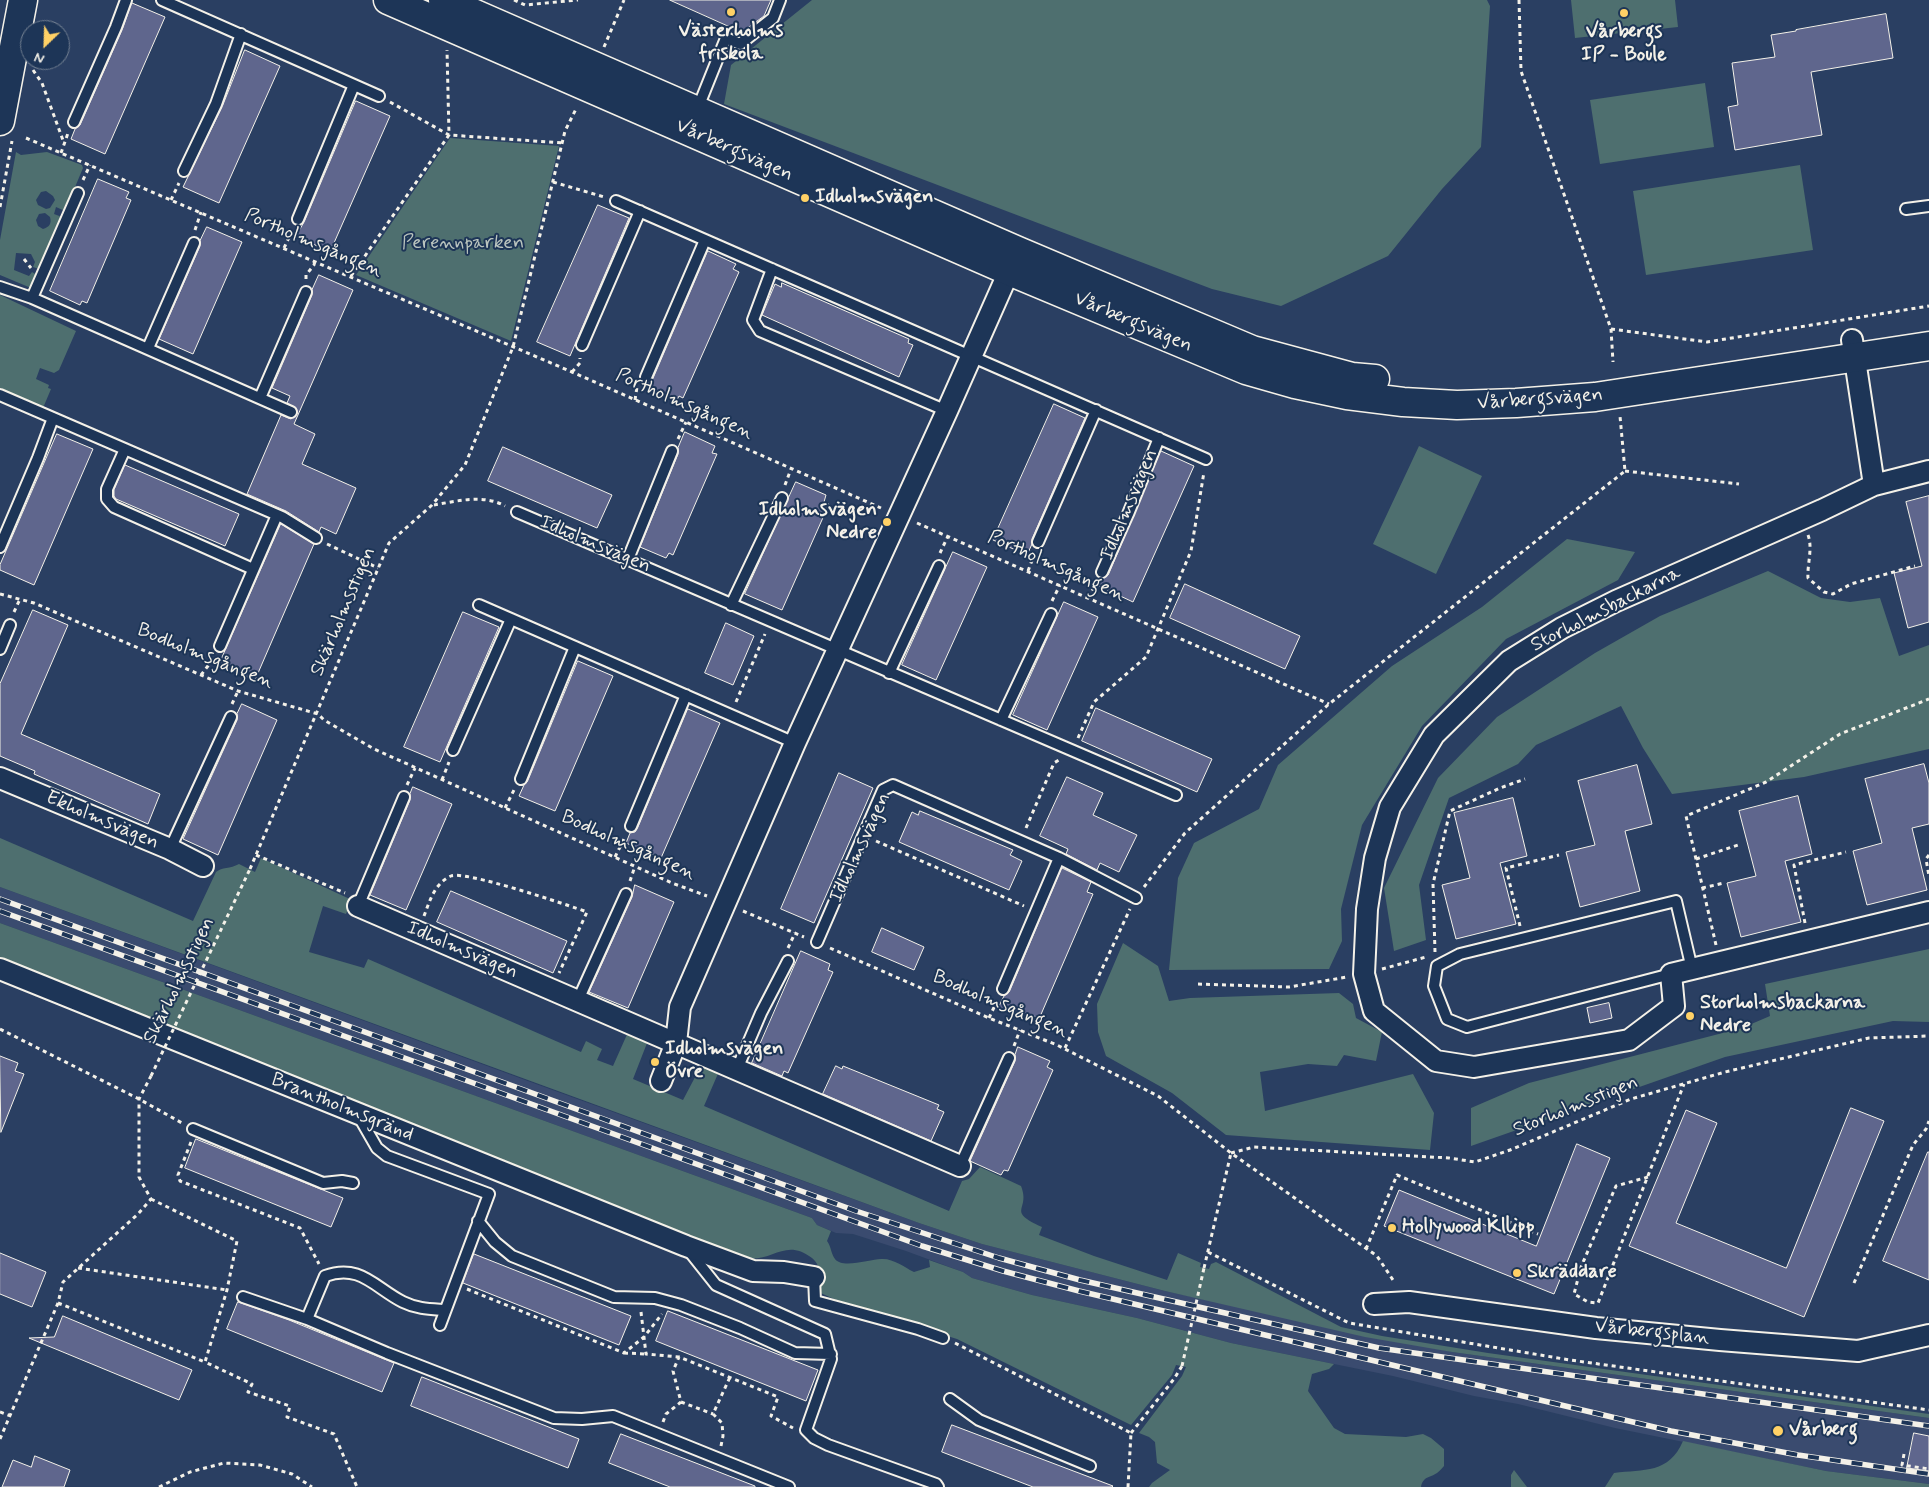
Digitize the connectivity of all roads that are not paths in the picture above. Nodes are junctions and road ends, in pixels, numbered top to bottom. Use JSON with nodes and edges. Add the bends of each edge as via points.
{"nodes":[{"id":1,"x":23,"y":0,"type":"edge"},
{"id":2,"x":126,"y":0,"type":"edge"},
{"id":3,"x":162,"y":0,"type":"edge"},
{"id":4,"x":388,"y":0,"type":"edge"},
{"id":5,"x":780,"y":0,"type":"edge"},
{"id":6,"x":445,"y":13,"type":"edge"},
{"id":7,"x":241,"y":34,"type":"junction"},
{"id":8,"x":354,"y":85,"type":"junction"},
{"id":9,"x":379,"y":96,"type":"road end"},
{"id":10,"x":696,"y":111,"type":"junction"},
{"id":11,"x":0,"y":121,"type":"edge"},
{"id":12,"x":74,"y":122,"type":"road end"},
{"id":13,"x":184,"y":171,"type":"dead end"},
{"id":14,"x":78,"y":193,"type":"dead end"},
{"id":15,"x":616,"y":201,"type":"road end"},
{"id":16,"x":1929,"y":206,"type":"edge"},
{"id":17,"x":1906,"y":209,"type":"dead end"},
{"id":18,"x":640,"y":212,"type":"junction"},
{"id":19,"x":298,"y":219,"type":"dead end"},
{"id":20,"x":705,"y":240,"type":"junction"},
{"id":21,"x":194,"y":243,"type":"dead end"},
{"id":22,"x":1013,"y":261,"type":"junction"},
{"id":23,"x":772,"y":269,"type":"junction"},
{"id":24,"x":0,"y":287,"type":"edge"},
{"id":25,"x":306,"y":292,"type":"road end"},
{"id":26,"x":32,"y":298,"type":"junction"},
{"id":27,"x":1929,"y":328,"type":"edge"},
{"id":28,"x":582,"y":345,"type":"dead end"},
{"id":29,"x":1929,"y":346,"type":"edge"},
{"id":30,"x":148,"y":348,"type":"junction"},
{"id":31,"x":1853,"y":349,"type":"junction"},
{"id":32,"x":971,"y":356,"type":"junction"},
{"id":33,"x":646,"y":377,"type":"dead end"},
{"id":34,"x":0,"y":395,"type":"edge"},
{"id":35,"x":260,"y":398,"type":"junction"},
{"id":36,"x":1096,"y":410,"type":"junction"},
{"id":37,"x":947,"y":411,"type":"junction"},
{"id":38,"x":291,"y":412,"type":"dead end"},
{"id":39,"x":53,"y":418,"type":"junction"},
{"id":40,"x":1159,"y":438,"type":"junction"},
{"id":41,"x":125,"y":449,"type":"junction"},
{"id":42,"x":672,"y":451,"type":"dead end"},
{"id":43,"x":1206,"y":459,"type":"road end"},
{"id":44,"x":1929,"y":471,"type":"edge"},
{"id":45,"x":1874,"y":484,"type":"junction"},
{"id":46,"x":782,"y":498,"type":"dead end"},
{"id":47,"x":517,"y":512,"type":"road end"},
{"id":48,"x":277,"y":515,"type":"junction"},
{"id":49,"x":316,"y":538,"type":"road end"},
{"id":50,"x":1038,"y":542,"type":"dead end"},
{"id":51,"x":0,"y":547,"type":"edge"},
{"id":52,"x":628,"y":559,"type":"junction"},
{"id":53,"x":939,"y":566,"type":"dead end"},
{"id":54,"x":253,"y":569,"type":"junction"},
{"id":55,"x":1102,"y":572,"type":"dead end"},
{"id":56,"x":479,"y":605,"type":"dead end"},
{"id":57,"x":731,"y":605,"type":"junction"},
{"id":58,"x":1051,"y":614,"type":"dead end"},
{"id":59,"x":511,"y":620,"type":"junction"},
{"id":60,"x":10,"y":625,"type":"dead end"},
{"id":61,"x":220,"y":646,"type":"road end"},
{"id":62,"x":576,"y":647,"type":"junction"},
{"id":63,"x":0,"y":649,"type":"edge"},
{"id":64,"x":838,"y":650,"type":"junction"},
{"id":65,"x":889,"y":673,"type":"junction"},
{"id":66,"x":686,"y":695,"type":"junction"},
{"id":67,"x":231,"y":717,"type":"dead end"},
{"id":68,"x":1001,"y":720,"type":"junction"},
{"id":69,"x":795,"y":743,"type":"junction"},
{"id":70,"x":453,"y":750,"type":"dead end"},
{"id":71,"x":0,"y":778,"type":"edge"},
{"id":72,"x":521,"y":779,"type":"road end"},
{"id":73,"x":1176,"y":795,"type":"dead end"},
{"id":74,"x":404,"y":798,"type":"dead end"},
{"id":75,"x":631,"y":826,"type":"road end"},
{"id":76,"x":170,"y":849,"type":"junction"},
{"id":77,"x":1059,"y":858,"type":"junction"},
{"id":78,"x":204,"y":866,"type":"dead end"},
{"id":79,"x":626,"y":894,"type":"dead end"},
{"id":80,"x":1136,"y":898,"type":"road end"},
{"id":81,"x":360,"y":903,"type":"joint"},
{"id":82,"x":1929,"y":912,"type":"edge"},
{"id":83,"x":817,"y":942,"type":"road end"},
{"id":84,"x":788,"y":961,"type":"dead end"},
{"id":85,"x":0,"y":969,"type":"edge"},
{"id":86,"x":1692,"y":969,"type":"junction"},
{"id":87,"x":1671,"y":974,"type":"junction"},
{"id":88,"x":1003,"y":989,"type":"dead end"},
{"id":89,"x":578,"y":1000,"type":"junction"},
{"id":90,"x":676,"y":1043,"type":"junction"},
{"id":91,"x":1009,"y":1058,"type":"dead end"},
{"id":92,"x":737,"y":1068,"type":"junction"},
{"id":93,"x":661,"y":1081,"type":"dead end"},
{"id":94,"x":357,"y":1114,"type":"junction"},
{"id":95,"x":193,"y":1129,"type":"road end"},
{"id":96,"x":960,"y":1166,"type":"joint"},
{"id":97,"x":353,"y":1183,"type":"dead end"},
{"id":98,"x":478,"y":1221,"type":"junction"},
{"id":99,"x":686,"y":1246,"type":"junction"},
{"id":100,"x":814,"y":1277,"type":"joint"},
{"id":101,"x":243,"y":1298,"type":"road end"},
{"id":102,"x":1374,"y":1304,"type":"dead end"},
{"id":103,"x":446,"y":1310,"type":"junction"},
{"id":104,"x":307,"y":1319,"type":"junction"},
{"id":105,"x":440,"y":1325,"type":"dead end"},
{"id":106,"x":1929,"y":1335,"type":"edge"},
{"id":107,"x":943,"y":1338,"type":"road end"},
{"id":108,"x":831,"y":1354,"type":"junction"},
{"id":109,"x":950,"y":1399,"type":"dead end"},
{"id":110,"x":1090,"y":1466,"type":"dead end"},
{"id":111,"x":789,"y":1487,"type":"edge"},
{"id":112,"x":938,"y":1487,"type":"edge"}],
"edges":[{"from":1,"to":11,"type":"street"},
{"from":2,"to":12,"type":"lane"},
{"from":3,"to":7,"type":"lane"},
{"from":4,"to":6,"type":"street","name":"Vårbergsvägen"},
{"from":5,"to":10,"type":"lane","via":[[773,18],[740,44],[726,38]]},
{"from":6,"to":10,"type":"street","name":"Vårbergsvägen"},
{"from":6,"to":22,"type":"street","name":"Vårbergsvägen"},
{"from":7,"to":8,"type":"lane"},
{"from":7,"to":13,"type":"lane","via":[[216,104]]},
{"from":8,"to":9,"type":"lane"},
{"from":8,"to":19,"type":"lane"},
{"from":10,"to":22,"type":"street","name":"Vårbergsvägen"},
{"from":14,"to":26,"type":"lane"},
{"from":15,"to":18,"type":"lane","name":"Idholmsvägen"},
{"from":16,"to":17,"type":"lane"},
{"from":18,"to":20,"type":"lane","name":"Idholmsvägen"},
{"from":18,"to":28,"type":"lane"},
{"from":20,"to":23,"type":"lane","name":"Idholmsvägen"},
{"from":20,"to":33,"type":"lane"},
{"from":21,"to":30,"type":"lane"},
{"from":22,"to":31,"type":"street","name":"Vårbergsvägen","via":[[1246,370],[1312,388],[1403,402],[1477,404],[1595,397]]},
{"from":22,"to":32,"type":"street"},
{"from":23,"to":32,"type":"lane","name":"Idholmsvägen"},
{"from":23,"to":37,"type":"lane","via":[[753,320],[760,330]]},
{"from":24,"to":26,"type":"lane"},
{"from":25,"to":35,"type":"lane"},
{"from":26,"to":30,"type":"lane"},
{"from":27,"to":31,"type":"street","name":"Vårbergsvägen"},
{"from":29,"to":31,"type":"street","name":"Vårbergsvägen"},
{"from":30,"to":35,"type":"lane"},
{"from":31,"to":45,"type":"street"},
{"from":32,"to":36,"type":"lane","name":"Idholmsvägen"},
{"from":32,"to":37,"type":"street"},
{"from":34,"to":39,"type":"lane"},
{"from":35,"to":38,"type":"lane"},
{"from":36,"to":40,"type":"lane","name":"Idholmsvägen"},
{"from":36,"to":50,"type":"lane"},
{"from":37,"to":64,"type":"street"},
{"from":39,"to":41,"type":"lane"},
{"from":39,"to":51,"type":"lane"},
{"from":40,"to":43,"type":"lane","name":"Idholmsvägen"},
{"from":40,"to":55,"type":"lane","name":"Idholmsvägen"},
{"from":41,"to":48,"type":"lane"},
{"from":41,"to":54,"type":"lane","via":[[107,489],[106,500],[114,507]]},
{"from":42,"to":52,"type":"lane"},
{"from":44,"to":45,"type":"street","name":"Storholmsbackarna"},
{"from":45,"to":87,"type":"street","name":"Storholmsbackarna","via":[[1616,601],[1562,628],[1510,661],[1434,735],[1390,807],[1375,858],[1368,900],[1364,974],[1374,1011],[1436,1061],[1474,1067],[1629,1040],[1674,1006]]},
{"from":46,"to":57,"type":"lane"},
{"from":47,"to":52,"type":"lane","name":"Idholmsvägen"},
{"from":48,"to":49,"type":"lane"},
{"from":48,"to":54,"type":"lane"},
{"from":52,"to":57,"type":"lane","name":"Idholmsvägen"},
{"from":53,"to":65,"type":"lane"},
{"from":54,"to":61,"type":"lane"},
{"from":56,"to":59,"type":"lane"},
{"from":57,"to":64,"type":"lane","name":"Idholmsvägen"},
{"from":58,"to":68,"type":"lane"},
{"from":59,"to":62,"type":"lane"},
{"from":59,"to":70,"type":"lane"},
{"from":60,"to":63,"type":"lane"},
{"from":62,"to":66,"type":"lane"},
{"from":62,"to":72,"type":"lane"},
{"from":64,"to":65,"type":"lane","name":"Idholmsvägen"},
{"from":64,"to":69,"type":"street"},
{"from":65,"to":68,"type":"lane","name":"Idholmsvägen"},
{"from":66,"to":69,"type":"lane"},
{"from":66,"to":75,"type":"lane"},
{"from":67,"to":76,"type":"lane"},
{"from":68,"to":73,"type":"lane","name":"Idholmsvägen"},
{"from":69,"to":90,"type":"street","via":[[680,1006]]},
{"from":71,"to":76,"type":"street","name":"Ekholmsvägen"},
{"from":74,"to":81,"type":"lane"},
{"from":76,"to":78,"type":"street","name":"Ekholmsvägen"},
{"from":77,"to":80,"type":"lane","name":"Idholmsvägen"},
{"from":77,"to":83,"type":"lane","name":"Idholmsvägen","via":[[893,784],[883,790]]},
{"from":77,"to":88,"type":"lane"},
{"from":79,"to":89,"type":"lane"},
{"from":81,"to":89,"type":"street","name":"Idholmsvägen"},
{"from":82,"to":86,"type":"street"},
{"from":84,"to":92,"type":"lane"},
{"from":85,"to":94,"type":"street","name":"Brantholmsgränd"},
{"from":86,"to":87,"type":"street"},
{"from":86,"to":87,"type":"lane","via":[[1676,901],[1460,954],[1437,966],[1434,986],[1447,1019],[1467,1027]]},
{"from":89,"to":90,"type":"street","name":"Idholmsvägen"},
{"from":90,"to":92,"type":"street","name":"Idholmsvägen"},
{"from":90,"to":93,"type":"street"},
{"from":91,"to":96,"type":"lane"},
{"from":92,"to":96,"type":"street","name":"Idholmsvägen"},
{"from":94,"to":98,"type":"lane","via":[[377,1148],[387,1156],[489,1194]]},
{"from":94,"to":99,"type":"street","name":"Brantholmsgränd"},
{"from":95,"to":97,"type":"lane","via":[[323,1183]]},
{"from":98,"to":103,"type":"lane"},
{"from":98,"to":108,"type":"lane","via":[[512,1256],[614,1297],[655,1298],[672,1302],[795,1353]]},
{"from":99,"to":100,"type":"street","name":"Brantholmsgränd","via":[[753,1271]]},
{"from":99,"to":108,"type":"lane","via":[[716,1285],[825,1334]]},
{"from":100,"to":107,"type":"lane","name":"Brantholmsgränd","via":[[815,1300]]},
{"from":101,"to":104,"type":"lane"},
{"from":102,"to":106,"type":"street","name":"Vårbergsplan","via":[[1408,1302],[1596,1328],[1858,1350]]},
{"from":103,"to":104,"type":"lane","via":[[422,1309],[352,1272],[337,1272],[325,1276]]},
{"from":103,"to":105,"type":"lane"},
{"from":104,"to":111,"type":"lane","via":[[554,1418],[582,1420],[613,1416]]},
{"from":108,"to":112,"type":"lane","via":[[806,1430],[828,1446]]},
{"from":109,"to":110,"type":"lane","via":[[979,1420]]}]}
